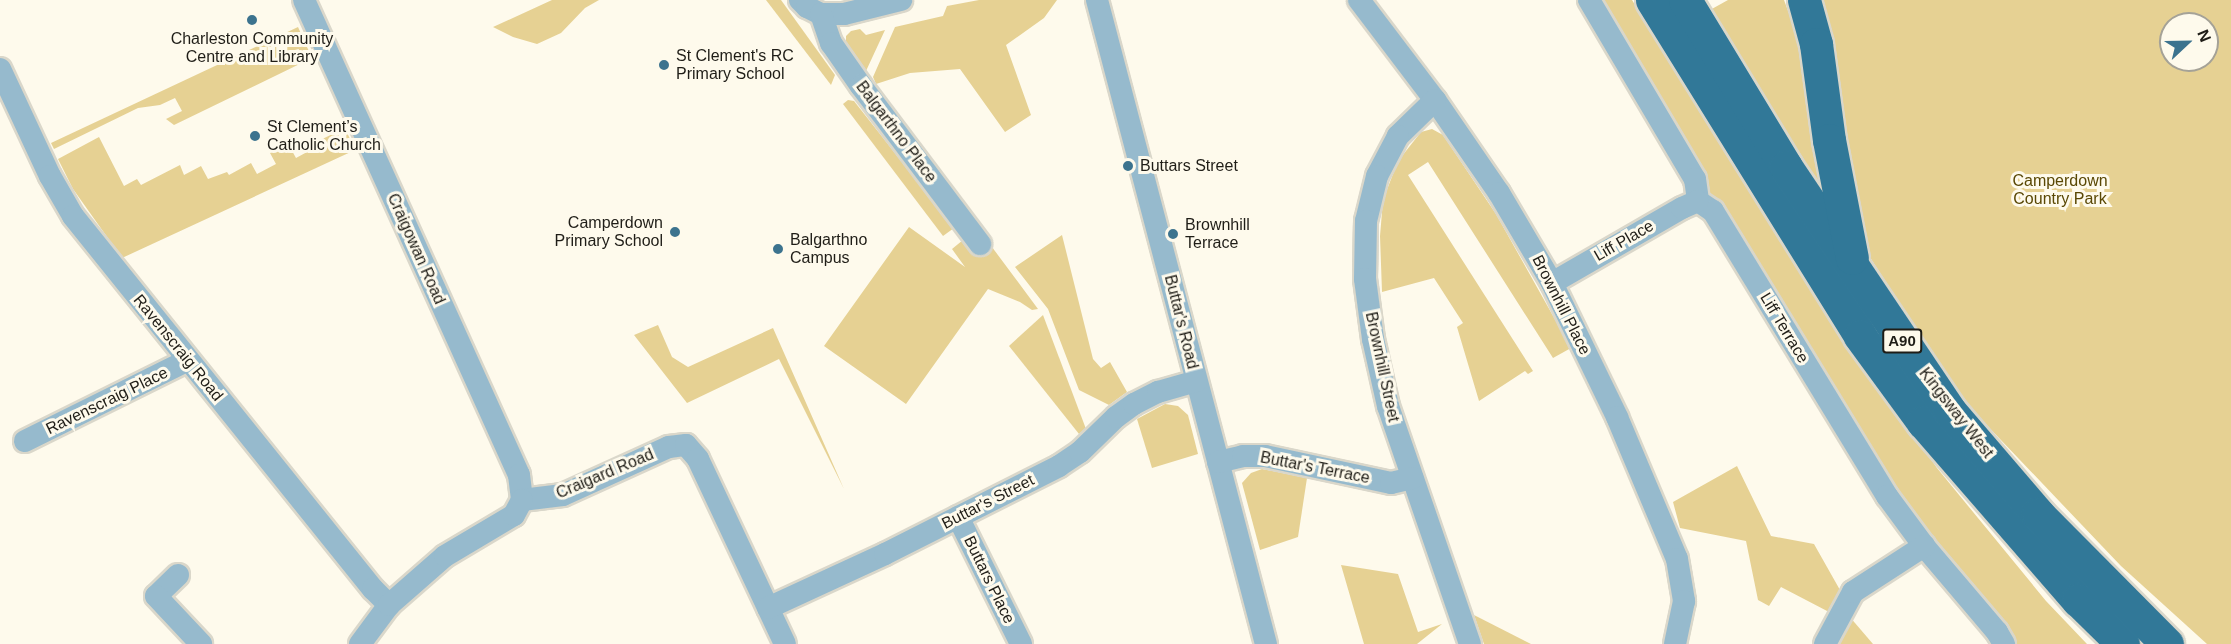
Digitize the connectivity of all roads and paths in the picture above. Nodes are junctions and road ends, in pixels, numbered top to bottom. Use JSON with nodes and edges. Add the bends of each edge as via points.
{"nodes":[{"id":1,"x":304,"y":0,"type":"edge"},
{"id":2,"x":800,"y":0,"type":"edge"},
{"id":3,"x":901,"y":0,"type":"edge"},
{"id":4,"x":1097,"y":0,"type":"edge"},
{"id":5,"x":1359,"y":0,"type":"edge"},
{"id":6,"x":1588,"y":0,"type":"edge"},
{"id":7,"x":1652,"y":0,"type":"edge"},
{"id":8,"x":1685,"y":0,"type":"edge"},
{"id":9,"x":1804,"y":0,"type":"edge"},
{"id":10,"x":821,"y":14,"type":"junction"},
{"id":11,"x":0,"y":69,"type":"edge"},
{"id":12,"x":1435,"y":100,"type":"junction"},
{"id":13,"x":1698,"y":201,"type":"junction"},
{"id":14,"x":980,"y":244,"type":"dead end"},
{"id":15,"x":1854,"y":271,"type":"junction"},
{"id":16,"x":1552,"y":283,"type":"junction"},
{"id":17,"x":188,"y":360,"type":"junction"},
{"id":18,"x":1196,"y":381,"type":"junction"},
{"id":19,"x":25,"y":441,"type":"dead end"},
{"id":20,"x":1218,"y":462,"type":"junction"},
{"id":21,"x":1412,"y":478,"type":"junction"},
{"id":22,"x":522,"y":500,"type":"junction"},
{"id":23,"x":958,"y":517,"type":"junction"},
{"id":24,"x":1924,"y":546,"type":"junction"},
{"id":25,"x":178,"y":575,"type":"dead end"},
{"id":26,"x":2078,"y":600,"type":"junction"},
{"id":27,"x":389,"y":605,"type":"junction"},
{"id":28,"x":768,"y":608,"type":"junction"},
{"id":29,"x":201,"y":644,"type":"edge"},
{"id":30,"x":360,"y":644,"type":"edge"},
{"id":31,"x":785,"y":644,"type":"edge"},
{"id":32,"x":1021,"y":644,"type":"edge"},
{"id":33,"x":1266,"y":644,"type":"edge"},
{"id":34,"x":1470,"y":644,"type":"edge"},
{"id":35,"x":1675,"y":644,"type":"edge"},
{"id":36,"x":1825,"y":644,"type":"edge"},
{"id":37,"x":2004,"y":644,"type":"edge"},
{"id":38,"x":2109,"y":644,"type":"edge"},
{"id":39,"x":2123,"y":644,"type":"edge"},
{"id":40,"x":2167,"y":644,"type":"edge"}],
"edges":[{"from":1,"to":22,"type":"street","name":"Craigowan Road","via":[[519,475]]},
{"from":2,"to":10,"type":"street"},
{"from":3,"to":10,"type":"street","via":[[844,14]]},
{"from":4,"to":18,"type":"street","name":"Buttar's Road"},
{"from":5,"to":12,"type":"street","name":"Brownhill Place"},
{"from":6,"to":13,"type":"street","via":[[1695,179]]},
{"from":7,"to":26,"type":"highway","name":"Kingsway West","number":"A90","via":[[1860,336],[1923,422]]},
{"from":8,"to":15,"type":"highway","name":"Kingsway West","number":"A90"},
{"from":9,"to":15,"type":"highway","via":[[1816,44],[1829,140]]},
{"from":10,"to":14,"type":"street","name":"Balgarthno Place","via":[[831,42],[861,86]]},
{"from":11,"to":17,"type":"street","name":"Ravenscraig Road","via":[[73,216]]},
{"from":12,"to":16,"type":"street","name":"Brownhill Place","via":[[1499,194]]},
{"from":12,"to":21,"type":"street","name":"Brownhill Street","via":[[1398,136],[1377,176],[1366,221],[1365,279],[1373,339],[1388,406]]},
{"from":13,"to":16,"type":"street","name":"Liff Place"},
{"from":13,"to":24,"type":"street","name":"Liff Terrace","via":[[1713,211],[1887,496]]},
{"from":15,"to":40,"type":"highway","name":"Kingsway West","number":"A90","via":[[1949,410],[2038,514]]},
{"from":16,"to":35,"type":"street","name":"Brownhill Place","via":[[1617,417],[1677,559],[1684,601]]},
{"from":17,"to":19,"type":"street","name":"Ravenscraig Place"},
{"from":17,"to":27,"type":"street","name":"Ravenscraig Road"},
{"from":18,"to":20,"type":"street","name":"Buttar's Road"},
{"from":18,"to":23,"type":"street","name":"Buttar's Street","via":[[1134,404],[1059,466]]},
{"from":20,"to":21,"type":"street","name":"Buttar's Terrace","via":[[1265,456],[1391,483]]},
{"from":20,"to":33,"type":"street","name":"Buttar's Road"},
{"from":21,"to":34,"type":"street","name":"Brownhill Street"},
{"from":22,"to":27,"type":"street","via":[[514,515],[445,556]]},
{"from":22,"to":28,"type":"street","name":"Craigard Road","via":[[563,495],[669,447],[686,445],[698,459]]},
{"from":23,"to":28,"type":"street","name":"Buttar's Street"},
{"from":23,"to":32,"type":"street","name":"Buttars Place"},
{"from":24,"to":36,"type":"street","via":[[1853,592]]},
{"from":24,"to":37,"type":"street","name":"Liff Terrace"},
{"from":25,"to":29,"type":"street","via":[[156,596]]},
{"from":26,"to":38,"type":"highway"},
{"from":26,"to":39,"type":"highway","name":"Kingsway West","number":"A90"},
{"from":27,"to":30,"type":"street"},
{"from":28,"to":31,"type":"street","name":"Craigard Road"}]}
